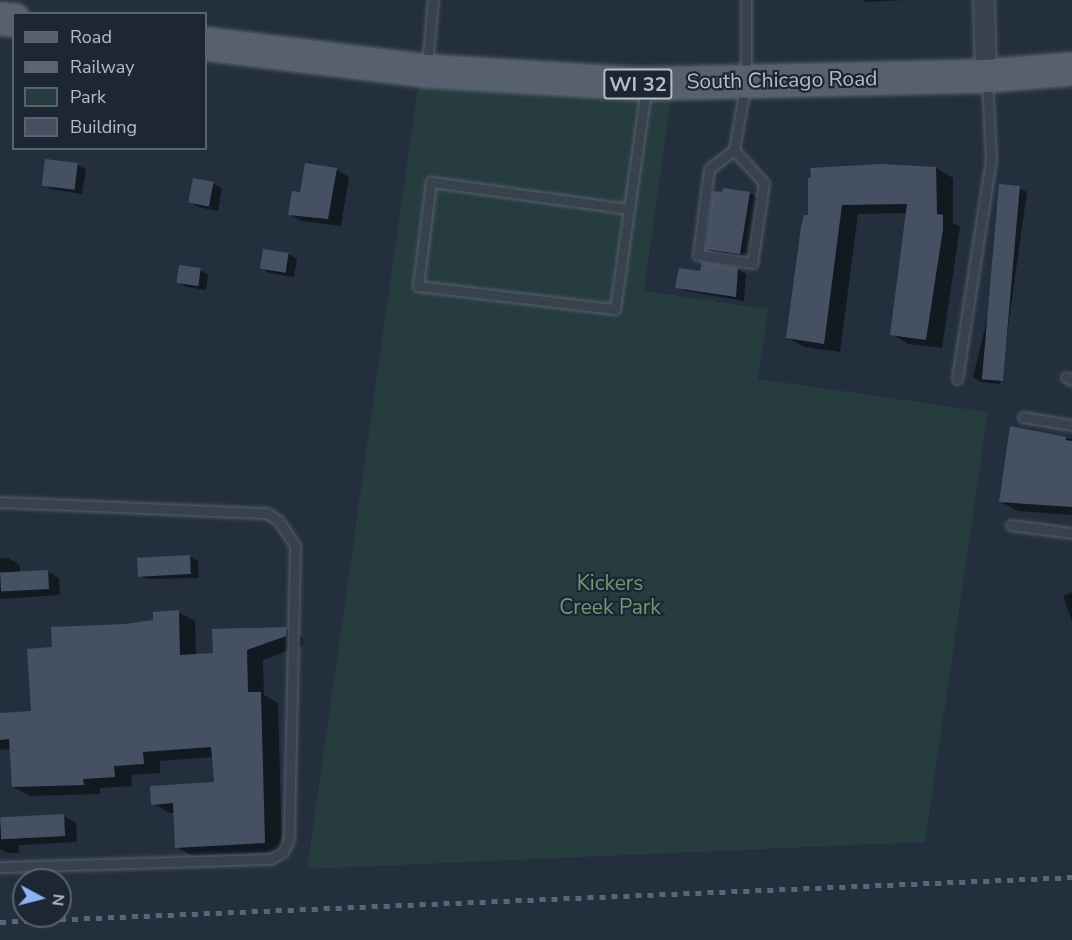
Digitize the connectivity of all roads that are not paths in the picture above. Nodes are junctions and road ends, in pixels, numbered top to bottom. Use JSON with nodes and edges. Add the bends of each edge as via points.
{"nodes":[{"id":1,"x":433,"y":0,"type":"edge"},
{"id":2,"x":746,"y":0,"type":"edge"},
{"id":3,"x":984,"y":0,"type":"edge"},
{"id":4,"x":207,"y":44,"type":"edge"},
{"id":5,"x":1072,"y":69,"type":"edge"},
{"id":6,"x":426,"y":71,"type":"junction"},
{"id":7,"x":986,"y":76,"type":"junction"},
{"id":8,"x":746,"y":81,"type":"junction"},
{"id":9,"x":647,"y":83,"type":"junction"},
{"id":10,"x":734,"y":150,"type":"junction"},
{"id":11,"x":629,"y":209,"type":"junction"},
{"id":12,"x":957,"y":380,"type":"dead end"},
{"id":13,"x":1023,"y":417,"type":"dead end"},
{"id":14,"x":1072,"y":425,"type":"edge"},
{"id":15,"x":0,"y":502,"type":"edge"},
{"id":16,"x":1011,"y":525,"type":"dead end"},
{"id":17,"x":1072,"y":533,"type":"edge"},
{"id":18,"x":0,"y":867,"type":"edge"}],
"edges":[{"from":1,"to":6,"type":"lane"},
{"from":2,"to":8,"type":"lane"},
{"from":3,"to":7,"type":"street"},
{"from":4,"to":6,"type":"main road","name":"South Chicago Road","number":"WI 32"},
{"from":5,"to":7,"type":"main road","name":"South Chicago Road","number":"WI 32"},
{"from":6,"to":9,"type":"main road","name":"South Chicago Road","number":"WI 32"},
{"from":7,"to":8,"type":"main road","name":"South Chicago Road","number":"WI 32"},
{"from":7,"to":12,"type":"lane","via":[[991,159]]},
{"from":8,"to":9,"type":"main road","name":"South Chicago Road","number":"WI 32"},
{"from":8,"to":10,"type":"lane"},
{"from":9,"to":11,"type":"lane"},
{"from":10,"to":10,"type":"lane","via":[[764,183],[752,263],[698,255],[710,169]]},
{"from":11,"to":11,"type":"lane","via":[[615,309],[418,286],[431,182]]},
{"from":13,"to":14,"type":"lane"},
{"from":15,"to":18,"type":"lane","via":[[267,513],[279,521],[295,546],[290,839],[283,852],[270,859]]},
{"from":16,"to":17,"type":"lane"}]}
